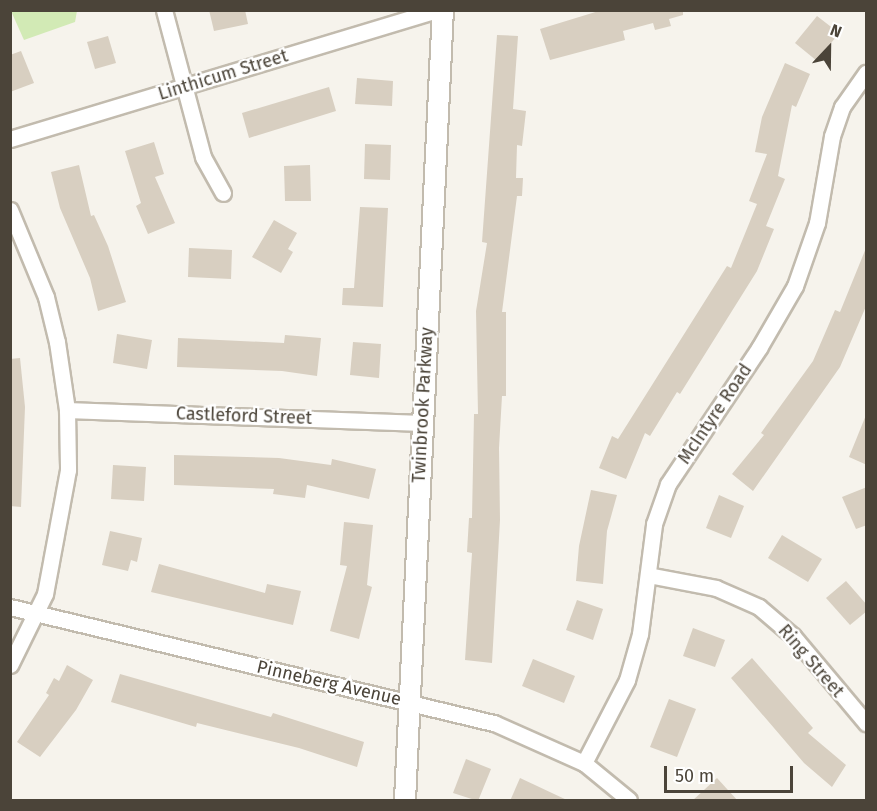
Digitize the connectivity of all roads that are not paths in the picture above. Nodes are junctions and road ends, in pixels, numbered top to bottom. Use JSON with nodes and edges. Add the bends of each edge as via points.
{"nodes":[{"id":1,"x":164,"y":10,"type":"edge"},
{"id":2,"x":436,"y":10,"type":"edge"},
{"id":3,"x":443,"y":10,"type":"edge"},
{"id":4,"x":867,"y":74,"type":"edge"},
{"id":5,"x":182,"y":87,"type":"junction"},
{"id":6,"x":10,"y":139,"type":"edge"},
{"id":7,"x":224,"y":194,"type":"dead end"},
{"id":8,"x":10,"y":210,"type":"edge"},
{"id":9,"x":67,"y":410,"type":"junction"},
{"id":10,"x":422,"y":423,"type":"junction"},
{"id":11,"x":648,"y":575,"type":"junction"},
{"id":12,"x":10,"y":607,"type":"edge"},
{"id":13,"x":35,"y":613,"type":"junction"},
{"id":14,"x":10,"y":665,"type":"edge"},
{"id":15,"x":410,"y":702,"type":"junction"},
{"id":16,"x":867,"y":723,"type":"edge"},
{"id":17,"x":585,"y":763,"type":"junction"},
{"id":18,"x":405,"y":801,"type":"edge"},
{"id":19,"x":629,"y":801,"type":"edge"}],
"edges":[{"from":1,"to":5,"type":"street"},
{"from":2,"to":5,"type":"street","name":"Linthicum Street"},
{"from":3,"to":10,"type":"street","name":"Twinbrook Parkway"},
{"from":4,"to":11,"type":"street","name":"McIntyre Road","via":[[842,107],[817,223],[795,286],[759,348],[668,484],[654,524]]},
{"from":5,"to":6,"type":"street","name":"Linthicum Street"},
{"from":5,"to":7,"type":"street","via":[[203,157]]},
{"from":8,"to":9,"type":"street","via":[[46,297]]},
{"from":9,"to":10,"type":"street","name":"Castleford Street"},
{"from":9,"to":13,"type":"street","via":[[68,470],[63,515],[45,594]]},
{"from":10,"to":15,"type":"street","name":"Twinbrook Parkway"},
{"from":11,"to":16,"type":"street","name":"Ring Street","via":[[716,588],[759,607],[793,636]]},
{"from":11,"to":17,"type":"street","name":"McIntyre Road","via":[[640,634],[627,680]]},
{"from":12,"to":13,"type":"street","name":"Pinneberg Avenue"},
{"from":13,"to":14,"type":"street"},
{"from":13,"to":15,"type":"street","name":"Pinneberg Avenue"},
{"from":15,"to":17,"type":"street","name":"Pinneberg Avenue","via":[[494,723]]},
{"from":15,"to":18,"type":"street","name":"Twinbrook Parkway"},
{"from":17,"to":19,"type":"street","name":"Pinneberg Avenue"}]}
